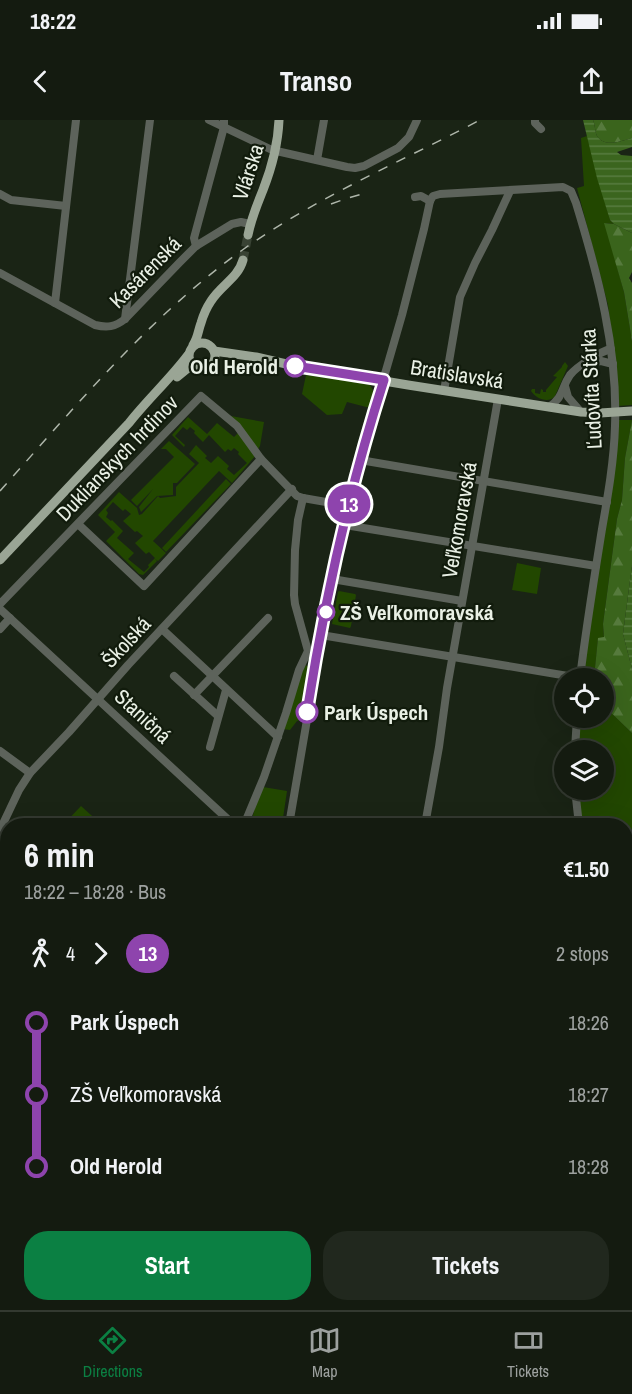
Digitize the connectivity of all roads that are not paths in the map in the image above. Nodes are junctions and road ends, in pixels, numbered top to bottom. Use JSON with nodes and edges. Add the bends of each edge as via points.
{"nodes":[{"id":1,"x":76,"y":120,"type":"edge"},
{"id":2,"x":150,"y":120,"type":"edge"},
{"id":3,"x":209,"y":120,"type":"edge"},
{"id":4,"x":279,"y":120,"type":"edge"},
{"id":5,"x":324,"y":120,"type":"edge"},
{"id":6,"x":417,"y":120,"type":"edge"},
{"id":7,"x":535,"y":120,"type":"edge"},
{"id":8,"x":224,"y":124,"type":"edge"},
{"id":9,"x":541,"y":129,"type":"dead end"},
{"id":10,"x":276,"y":151,"type":"junction"},
{"id":11,"x":317,"y":160,"type":"junction"},
{"id":12,"x":510,"y":191,"type":"junction"},
{"id":13,"x":0,"y":194,"type":"edge"},
{"id":14,"x":415,"y":197,"type":"dead end"},
{"id":15,"x":430,"y":201,"type":"junction"},
{"id":16,"x":66,"y":206,"type":"junction"},
{"id":17,"x":250,"y":224,"type":"junction"},
{"id":18,"x":248,"y":235,"type":"tunnel mouth"},
{"id":19,"x":196,"y":246,"type":"junction"},
{"id":20,"x":243,"y":260,"type":"tunnel mouth"},
{"id":21,"x":0,"y":273,"type":"edge"},
{"id":22,"x":55,"y":303,"type":"junction"},
{"id":23,"x":205,"y":314,"type":"junction"},
{"id":24,"x":125,"y":319,"type":"junction"},
{"id":25,"x":194,"y":345,"type":"junction"},
{"id":26,"x":213,"y":349,"type":"junction"},
{"id":27,"x":611,"y":349,"type":"junction"},
{"id":28,"x":188,"y":356,"type":"junction"},
{"id":29,"x":214,"y":362,"type":"junction"},
{"id":30,"x":588,"y":362,"type":"junction"},
{"id":31,"x":278,"y":363,"type":"junction"},
{"id":32,"x":613,"y":364,"type":"junction"},
{"id":33,"x":196,"y":368,"type":"junction"},
{"id":34,"x":384,"y":380,"type":"junction"},
{"id":35,"x":565,"y":386,"type":"junction"},
{"id":36,"x":444,"y":391,"type":"junction"},
{"id":37,"x":568,"y":397,"type":"junction"},
{"id":38,"x":498,"y":399,"type":"junction"},
{"id":39,"x":554,"y":408,"type":"junction"},
{"id":40,"x":632,"y":411,"type":"edge"},
{"id":41,"x":586,"y":412,"type":"junction"},
{"id":42,"x":129,"y":423,"type":"junction"},
{"id":43,"x":261,"y":459,"type":"junction"},
{"id":44,"x":360,"y":460,"type":"junction"},
{"id":45,"x":484,"y":481,"type":"junction"},
{"id":46,"x":292,"y":489,"type":"junction"},
{"id":47,"x":303,"y":498,"type":"junction"},
{"id":48,"x":607,"y":502,"type":"junction"},
{"id":49,"x":349,"y":506,"type":"junction"},
{"id":50,"x":78,"y":524,"type":"junction"},
{"id":51,"x":345,"y":525,"type":"junction"},
{"id":52,"x":472,"y":545,"type":"junction"},
{"id":53,"x":0,"y":560,"type":"edge"},
{"id":54,"x":596,"y":566,"type":"junction"},
{"id":55,"x":332,"y":579,"type":"junction"},
{"id":56,"x":462,"y":601,"type":"junction"},
{"id":57,"x":0,"y":604,"type":"edge"},
{"id":58,"x":0,"y":609,"type":"edge"},
{"id":59,"x":10,"y":618,"type":"junction"},
{"id":60,"x":268,"y":618,"type":"dead end"},
{"id":61,"x":0,"y":629,"type":"edge"},
{"id":62,"x":162,"y":629,"type":"junction"},
{"id":63,"x":321,"y":635,"type":"junction"},
{"id":64,"x":453,"y":656,"type":"junction"},
{"id":65,"x":304,"y":659,"type":"junction"},
{"id":66,"x":315,"y":663,"type":"junction"},
{"id":67,"x":581,"y":668,"type":"edge"},
{"id":68,"x":554,"y":673,"type":"edge"},
{"id":69,"x":174,"y":676,"type":"dead end"},
{"id":70,"x":212,"y":676,"type":"junction"},
{"id":71,"x":226,"y":690,"type":"junction"},
{"id":72,"x":194,"y":695,"type":"junction"},
{"id":73,"x":98,"y":699,"type":"junction"},
{"id":74,"x":218,"y":716,"type":"junction"},
{"id":75,"x":278,"y":738,"type":"junction"},
{"id":76,"x":210,"y":747,"type":"dead end"},
{"id":77,"x":0,"y":751,"type":"edge"},
{"id":78,"x":30,"y":773,"type":"junction"},
{"id":79,"x":576,"y":800,"type":"edge"},
{"id":80,"x":6,"y":818,"type":"edge"},
{"id":81,"x":226,"y":818,"type":"edge"},
{"id":82,"x":247,"y":818,"type":"edge"},
{"id":83,"x":290,"y":818,"type":"edge"},
{"id":84,"x":426,"y":818,"type":"edge"},
{"id":85,"x":578,"y":818,"type":"edge"}],
"edges":[{"from":1,"to":16,"type":"street"},
{"from":2,"to":24,"type":"street"},
{"from":3,"to":8,"type":"street"},
{"from":4,"to":10,"type":"main road","name":"Vlárska"},
{"from":5,"to":11,"type":"street"},
{"from":6,"to":11,"type":"street","via":[[398,148],[361,167]]},
{"from":7,"to":9,"type":"street"},
{"from":8,"to":10,"type":"street"},
{"from":8,"to":19,"type":"street","via":[[195,235]]},
{"from":10,"to":11,"type":"street"},
{"from":10,"to":17,"type":"main road","name":"Vlárska"},
{"from":12,"to":15,"type":"street","name":"Ľudovíta Stárka","via":[[440,194]]},
{"from":12,"to":27,"type":"street","name":"Ľudovíta Stárka","via":[[563,187],[572,193],[599,286]]},
{"from":12,"to":36,"type":"street","via":[[460,297]]},
{"from":13,"to":16,"type":"street","via":[[11,200]]},
{"from":14,"to":15,"type":"street"},
{"from":15,"to":34,"type":"street"},
{"from":16,"to":22,"type":"street"},
{"from":17,"to":18,"type":"main road","name":"Vlárska"},
{"from":17,"to":19,"type":"street","name":"Kasárenská","via":[[232,224]]},
{"from":19,"to":24,"type":"street","name":"Kasárenská"},
{"from":20,"to":23,"type":"main road","via":[[238,273],[214,297]]},
{"from":21,"to":22,"type":"street","name":"Kasárenská"},
{"from":22,"to":24,"type":"street","name":"Kasárenská","via":[[103,327],[116,326]]},
{"from":23,"to":25,"type":"main road"},
{"from":23,"to":26,"type":"main road","via":[[206,336]]},
{"from":25,"to":26,"type":"main road","name":"Bratislavská","via":[[204,343]]},
{"from":25,"to":28,"type":"main road","name":"Bratislavská"},
{"from":26,"to":29,"type":"main road"},
{"from":26,"to":31,"type":"main road","name":"Bratislavská"},
{"from":27,"to":30,"type":"street"},
{"from":27,"to":32,"type":"street","name":"Ľudovíta Stárka"},
{"from":28,"to":33,"type":"main road"},
{"from":28,"to":42,"type":"main road","name":"Bratislavská"},
{"from":29,"to":31,"type":"main road","name":"Bratislavská","via":[[227,358]]},
{"from":29,"to":33,"type":"main road","name":"Bratislavská","via":[[205,369]]},
{"from":30,"to":32,"type":"street"},
{"from":30,"to":35,"type":"street","via":[[572,372]]},
{"from":31,"to":34,"type":"main road","name":"Bratislavská"},
{"from":32,"to":48,"type":"street","name":"Ľudovíta Stárka","via":[[615,424]]},
{"from":33,"to":42,"type":"main road","name":"Bratislavská","via":[[184,370]]},
{"from":34,"to":36,"type":"main road","name":"Bratislavská"},
{"from":34,"to":44,"type":"street"},
{"from":35,"to":37,"type":"street"},
{"from":35,"to":39,"type":"street"},
{"from":36,"to":38,"type":"main road","name":"Bratislavská"},
{"from":37,"to":39,"type":"street","via":[[562,406]]},
{"from":37,"to":41,"type":"street"},
{"from":38,"to":39,"type":"main road","name":"Bratislavská"},
{"from":38,"to":45,"type":"street","name":"Veľkomoravská"},
{"from":39,"to":41,"type":"main road","name":"Bratislavská"},
{"from":40,"to":41,"type":"main road","name":"Bratislavská"},
{"from":42,"to":53,"type":"main road","name":"Bratislavská"},
{"from":43,"to":46,"type":"street","name":"Duklianskych hrdinov"},
{"from":43,"to":50,"type":"street","via":[[144,586]]},
{"from":43,"to":50,"type":"street","name":"Duklianskych hrdinov","via":[[237,426],[201,396]]},
{"from":44,"to":45,"type":"street"},
{"from":44,"to":49,"type":"street"},
{"from":45,"to":48,"type":"street"},
{"from":45,"to":52,"type":"street","name":"Veľkomoravská"},
{"from":46,"to":47,"type":"street","name":"Duklianskych hrdinov"},
{"from":46,"to":62,"type":"street","name":"Školská"},
{"from":47,"to":49,"type":"street","name":"Duklianskych hrdinov"},
{"from":47,"to":65,"type":"street","via":[[295,550],[294,595],[308,651]]},
{"from":48,"to":54,"type":"street","name":"Ľudovíta Stárka"},
{"from":49,"to":51,"type":"street"},
{"from":50,"to":57,"type":"street","name":"Duklianskych hrdinov"},
{"from":51,"to":52,"type":"street"},
{"from":51,"to":55,"type":"street"},
{"from":52,"to":54,"type":"street"},
{"from":52,"to":56,"type":"street","name":"Veľkomoravská"},
{"from":54,"to":67,"type":"street","name":"Ľudovíta Stárka"},
{"from":55,"to":56,"type":"street"},
{"from":55,"to":63,"type":"street"},
{"from":56,"to":64,"type":"street","name":"Veľkomoravská"},
{"from":58,"to":59,"type":"street","name":"Staničná"},
{"from":59,"to":61,"type":"street"},
{"from":59,"to":73,"type":"street","name":"Staničná"},
{"from":60,"to":70,"type":"street"},
{"from":62,"to":70,"type":"street"},
{"from":62,"to":73,"type":"street","name":"Školská"},
{"from":63,"to":64,"type":"street"},
{"from":63,"to":66,"type":"street","via":[[322,632]]},
{"from":64,"to":68,"type":"street"},
{"from":64,"to":84,"type":"street","name":"Veľkomoravská"},
{"from":65,"to":66,"type":"street"},
{"from":65,"to":75,"type":"street"},
{"from":66,"to":83,"type":"street"},
{"from":69,"to":72,"type":"street"},
{"from":70,"to":71,"type":"street"},
{"from":70,"to":72,"type":"street"},
{"from":71,"to":74,"type":"street"},
{"from":71,"to":75,"type":"street"},
{"from":72,"to":74,"type":"street"},
{"from":73,"to":78,"type":"street","name":"Školská"},
{"from":73,"to":81,"type":"street","name":"Staničná"},
{"from":74,"to":76,"type":"street"},
{"from":75,"to":82,"type":"street"},
{"from":77,"to":78,"type":"street"},
{"from":78,"to":80,"type":"street","name":"Školská"},
{"from":79,"to":85,"type":"street"}]}
